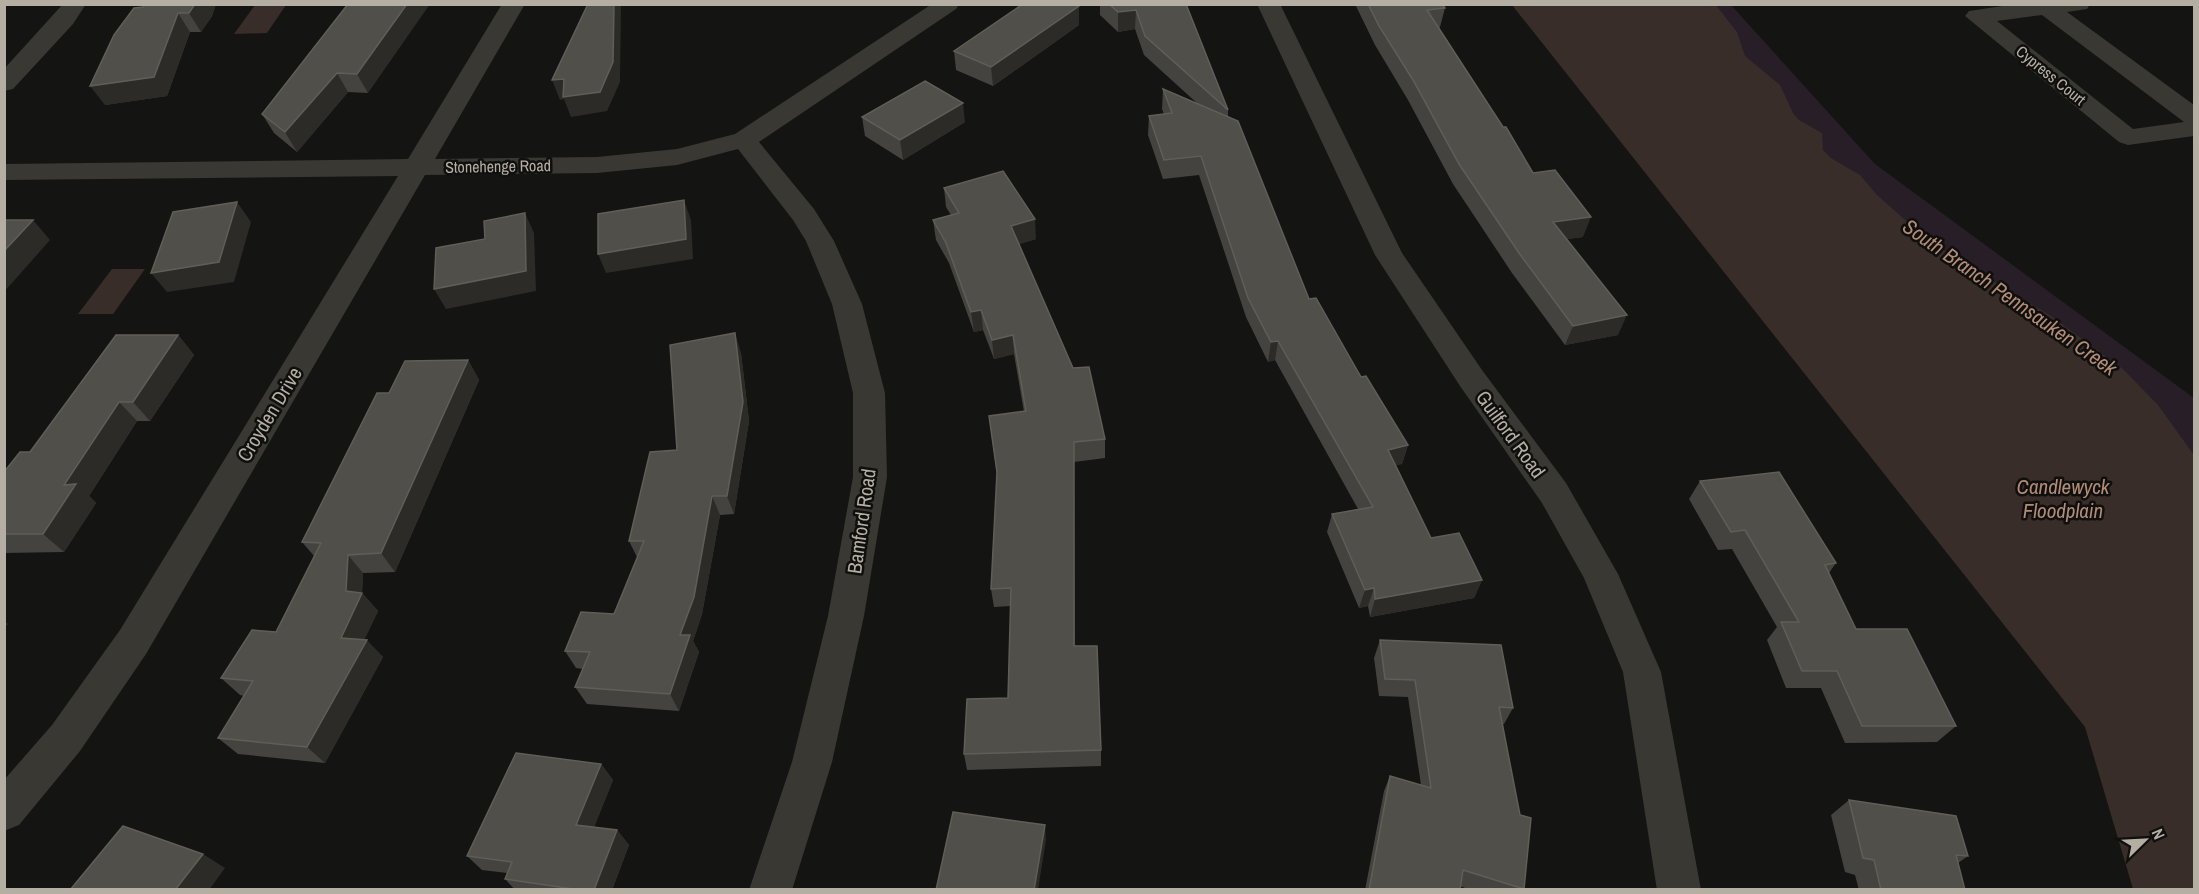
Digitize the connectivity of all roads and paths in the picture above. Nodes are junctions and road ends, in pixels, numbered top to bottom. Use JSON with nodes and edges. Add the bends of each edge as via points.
{"nodes":[{"id":1,"x":75,"y":4,"type":"edge"},
{"id":2,"x":514,"y":4,"type":"edge"},
{"id":3,"x":948,"y":4,"type":"edge"},
{"id":4,"x":1268,"y":4,"type":"edge"},
{"id":5,"x":2079,"y":4,"type":"edge"},
{"id":6,"x":2047,"y":8,"type":"junction"},
{"id":7,"x":4,"y":84,"type":"edge"},
{"id":8,"x":2194,"y":117,"type":"edge"},
{"id":9,"x":2194,"y":128,"type":"edge"},
{"id":10,"x":744,"y":140,"type":"junction"},
{"id":11,"x":417,"y":167,"type":"junction"},
{"id":12,"x":4,"y":172,"type":"edge"},
{"id":13,"x":4,"y":811,"type":"edge"},
{"id":14,"x":770,"y":890,"type":"edge"},
{"id":15,"x":1679,"y":890,"type":"edge"}],
"edges":[{"from":1,"to":7,"type":"street","via":[[65,20]]},
{"from":2,"to":11,"type":"street","name":"Croyden Drive"},
{"from":3,"to":10,"type":"street","name":"Stonehenge Road"},
{"from":4,"to":15,"type":"street","name":"Guilford Road","via":[[1389,255],[1554,493],[1600,574],[1642,672]]},
{"from":5,"to":6,"type":"street","name":"Cypress Court"},
{"from":6,"to":8,"type":"street"},
{"from":6,"to":9,"type":"street","name":"Cypress Court","via":[[1977,16],[2128,137]]},
{"from":10,"to":11,"type":"street","name":"Stonehenge Road","via":[[677,157],[638,162]]},
{"from":10,"to":14,"type":"street","name":"Bamford Road","via":[[820,241],[846,304],[869,393],[870,477],[846,616],[812,762]]},
{"from":11,"to":12,"type":"street","name":"Stonehenge Road"},
{"from":11,"to":13,"type":"street","name":"Croyden Drive","via":[[133,642],[66,738]]}]}
